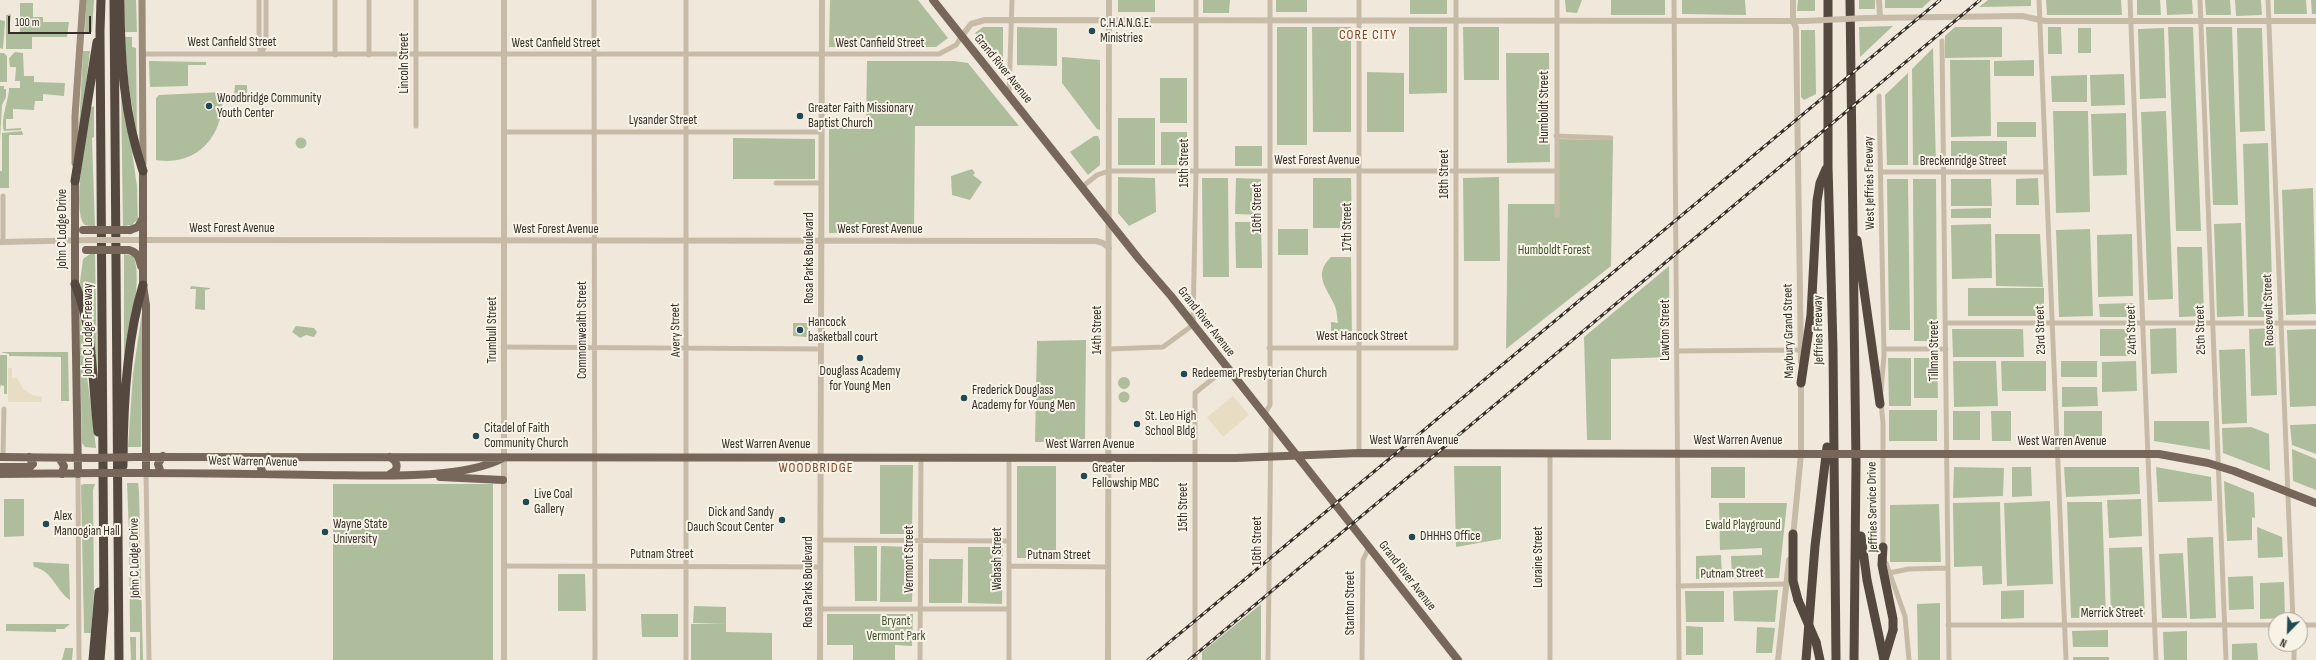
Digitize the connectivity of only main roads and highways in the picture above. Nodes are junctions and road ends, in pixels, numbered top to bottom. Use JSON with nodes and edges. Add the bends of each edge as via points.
{"nodes":[{"id":1,"x":83,"y":0,"type":"edge"},
{"id":2,"x":101,"y":0,"type":"edge"},
{"id":3,"x":114,"y":0,"type":"edge"},
{"id":4,"x":120,"y":0,"type":"edge"},
{"id":5,"x":142,"y":0,"type":"edge"},
{"id":6,"x":933,"y":0,"type":"edge"},
{"id":7,"x":1828,"y":0,"type":"edge"},
{"id":8,"x":1850,"y":0,"type":"edge"},
{"id":9,"x":100,"y":31,"type":"junction"},
{"id":10,"x":1828,"y":166,"type":"junction"},
{"id":11,"x":143,"y":171,"type":"junction"},
{"id":12,"x":75,"y":181,"type":"junction"},
{"id":13,"x":1852,"y":213,"type":"junction"},
{"id":14,"x":143,"y":217,"type":"junction"},
{"id":15,"x":75,"y":219,"type":"junction"},
{"id":16,"x":75,"y":262,"type":"junction"},
{"id":17,"x":143,"y":281,"type":"junction"},
{"id":18,"x":75,"y":284,"type":"junction"},
{"id":19,"x":1801,"y":382,"type":"road end"},
{"id":20,"x":1832,"y":402,"type":"junction"},
{"id":21,"x":1880,"y":404,"type":"road end"},
{"id":22,"x":103,"y":446,"type":"junction"},
{"id":23,"x":1296,"y":455,"type":"junction"},
{"id":24,"x":146,"y":456,"type":"junction"},
{"id":25,"x":164,"y":456,"type":"junction"},
{"id":26,"x":2,"y":457,"type":"edge"},
{"id":27,"x":29,"y":457,"type":"junction"},
{"id":28,"x":268,"y":457,"type":"junction"},
{"id":29,"x":390,"y":457,"type":"junction"},
{"id":30,"x":504,"y":457,"type":"junction"},
{"id":31,"x":59,"y":458,"type":"junction"},
{"id":32,"x":78,"y":458,"type":"junction"},
{"id":33,"x":1856,"y":463,"type":"junction"},
{"id":34,"x":0,"y":467,"type":"edge"},
{"id":35,"x":146,"y":473,"type":"junction"},
{"id":36,"x":161,"y":473,"type":"junction"},
{"id":37,"x":0,"y":474,"type":"edge"},
{"id":38,"x":62,"y":474,"type":"junction"},
{"id":39,"x":78,"y":474,"type":"junction"},
{"id":40,"x":264,"y":474,"type":"junction"},
{"id":41,"x":394,"y":474,"type":"junction"},
{"id":42,"x":504,"y":480,"type":"road end"},
{"id":43,"x":2316,"y":503,"type":"edge"},
{"id":44,"x":1793,"y":534,"type":"road end"},
{"id":45,"x":1883,"y":547,"type":"road end"},
{"id":46,"x":102,"y":569,"type":"junction"},
{"id":47,"x":119,"y":604,"type":"junction"},
{"id":48,"x":1806,"y":642,"type":"junction"},
{"id":49,"x":93,"y":660,"type":"edge"},
{"id":50,"x":100,"y":660,"type":"edge"},
{"id":51,"x":119,"y":660,"type":"edge"},
{"id":52,"x":1458,"y":660,"type":"edge"},
{"id":53,"x":1801,"y":660,"type":"edge"},
{"id":54,"x":1806,"y":660,"type":"edge"},
{"id":55,"x":1820,"y":660,"type":"edge"},
{"id":56,"x":1836,"y":660,"type":"edge"},
{"id":57,"x":1854,"y":660,"type":"edge"},
{"id":58,"x":1884,"y":660,"type":"edge"}],
"edges":[{"from":1,"to":12,"type":"main road","name":"John C Lodge Drive","via":[[75,116]]},
{"from":2,"to":9,"type":"highway","name":"John C Lodge Freeway"},
{"from":3,"to":47,"type":"highway","name":"John C Lodge Freeway"},
{"from":4,"to":11,"type":"highway","via":[[123,82]]},
{"from":5,"to":11,"type":"main road"},
{"from":6,"to":23,"type":"main road","name":"Grand River Avenue"},
{"from":7,"to":10,"type":"highway","name":"Jeffries Freeway"},
{"from":8,"to":13,"type":"highway"},
{"from":9,"to":12,"type":"highway","via":[[94,52]]},
{"from":9,"to":22,"type":"highway","name":"John C Lodge Freeway"},
{"from":10,"to":19,"type":"highway","via":[[1820,183],[1817,200],[1811,315]]},
{"from":10,"to":20,"type":"highway","name":"Jeffries Freeway"},
{"from":11,"to":14,"type":"main road"},
{"from":12,"to":15,"type":"main road","name":"John C Lodge Drive"},
{"from":13,"to":21,"type":"highway","via":[[1864,280]]},
{"from":13,"to":33,"type":"highway"},
{"from":14,"to":15,"type":"main road","bridge":true,"via":[[138,227],[130,230],[83,230],[78,227]]},
{"from":14,"to":17,"type":"main road"},
{"from":15,"to":16,"type":"main road","name":"John C Lodge Drive"},
{"from":16,"to":17,"type":"main road","bridge":true,"via":[[86,250],[128,250],[138,257]]},
{"from":16,"to":18,"type":"main road","name":"John C Lodge Drive"},
{"from":17,"to":24,"type":"main road","name":"John C Lodge Drive","via":[[146,305]]},
{"from":17,"to":47,"type":"highway","via":[[136,306],[123,433],[124,584]]},
{"from":18,"to":22,"type":"highway","via":[[82,300],[99,443]]},
{"from":18,"to":32,"type":"main road","name":"John C Lodge Drive"},
{"from":20,"to":48,"type":"highway"},
{"from":20,"to":56,"type":"highway","name":"Jeffries Freeway"},
{"from":22,"to":46,"type":"highway","name":"John C Lodge Freeway"},
{"from":23,"to":30,"type":"main road","name":"West Warren Avenue","via":[[1196,458]]},
{"from":23,"to":43,"type":"main road","name":"West Warren Avenue","bridge":true,"via":[[2147,454],[2218,466]]},
{"from":23,"to":52,"type":"main road","name":"Grand River Avenue"},
{"from":24,"to":25,"type":"main road","name":"West Warren Avenue"},
{"from":24,"to":32,"type":"main road","name":"West Warren Avenue","bridge":true},
{"from":24,"to":35,"type":"main road","name":"John C Lodge Drive"},
{"from":25,"to":28,"type":"main road","name":"West Warren Avenue"},
{"from":25,"to":36,"type":"main road","via":[[158,464]]},
{"from":26,"to":27,"type":"main road","name":"West Warren Avenue"},
{"from":27,"to":31,"type":"main road","name":"West Warren Avenue"},
{"from":27,"to":34,"type":"main road","via":[[33,464],[30,467]]},
{"from":28,"to":29,"type":"main road","name":"West Warren Avenue"},
{"from":28,"to":40,"type":"main road","via":[[261,464]]},
{"from":29,"to":30,"type":"main road","name":"West Warren Avenue"},
{"from":29,"to":41,"type":"main road","via":[[397,466]]},
{"from":30,"to":41,"type":"main road","name":"West Warren Avenue","via":[[493,463],[458,471]]},
{"from":31,"to":32,"type":"main road","name":"West Warren Avenue"},
{"from":31,"to":38,"type":"main road","via":[[64,466]]},
{"from":32,"to":39,"type":"main road","name":"John C Lodge Drive"},
{"from":33,"to":57,"type":"highway"},
{"from":33,"to":58,"type":"highway","via":[[1859,479],[1861,548]]},
{"from":35,"to":36,"type":"main road","name":"West Warren Avenue"},
{"from":35,"to":39,"type":"main road","name":"West Warren Avenue","bridge":true},
{"from":36,"to":40,"type":"main road","name":"West Warren Avenue"},
{"from":37,"to":38,"type":"main road","name":"West Warren Avenue"},
{"from":38,"to":39,"type":"main road","name":"West Warren Avenue"},
{"from":40,"to":41,"type":"main road","name":"West Warren Avenue"},
{"from":41,"to":42,"type":"main road"},
{"from":44,"to":55,"type":"highway","bridge":true,"via":[[1793,582],[1816,642]]},
{"from":45,"to":58,"type":"highway","bridge":true,"via":[[1882,565],[1893,619],[1893,630]]},
{"from":46,"to":49,"type":"highway"},
{"from":46,"to":50,"type":"highway","name":"John C Lodge Freeway","via":[[104,610]]},
{"from":47,"to":51,"type":"highway","name":"John C Lodge Freeway"},
{"from":48,"to":53,"type":"highway"},
{"from":48,"to":54,"type":"highway"}]}
